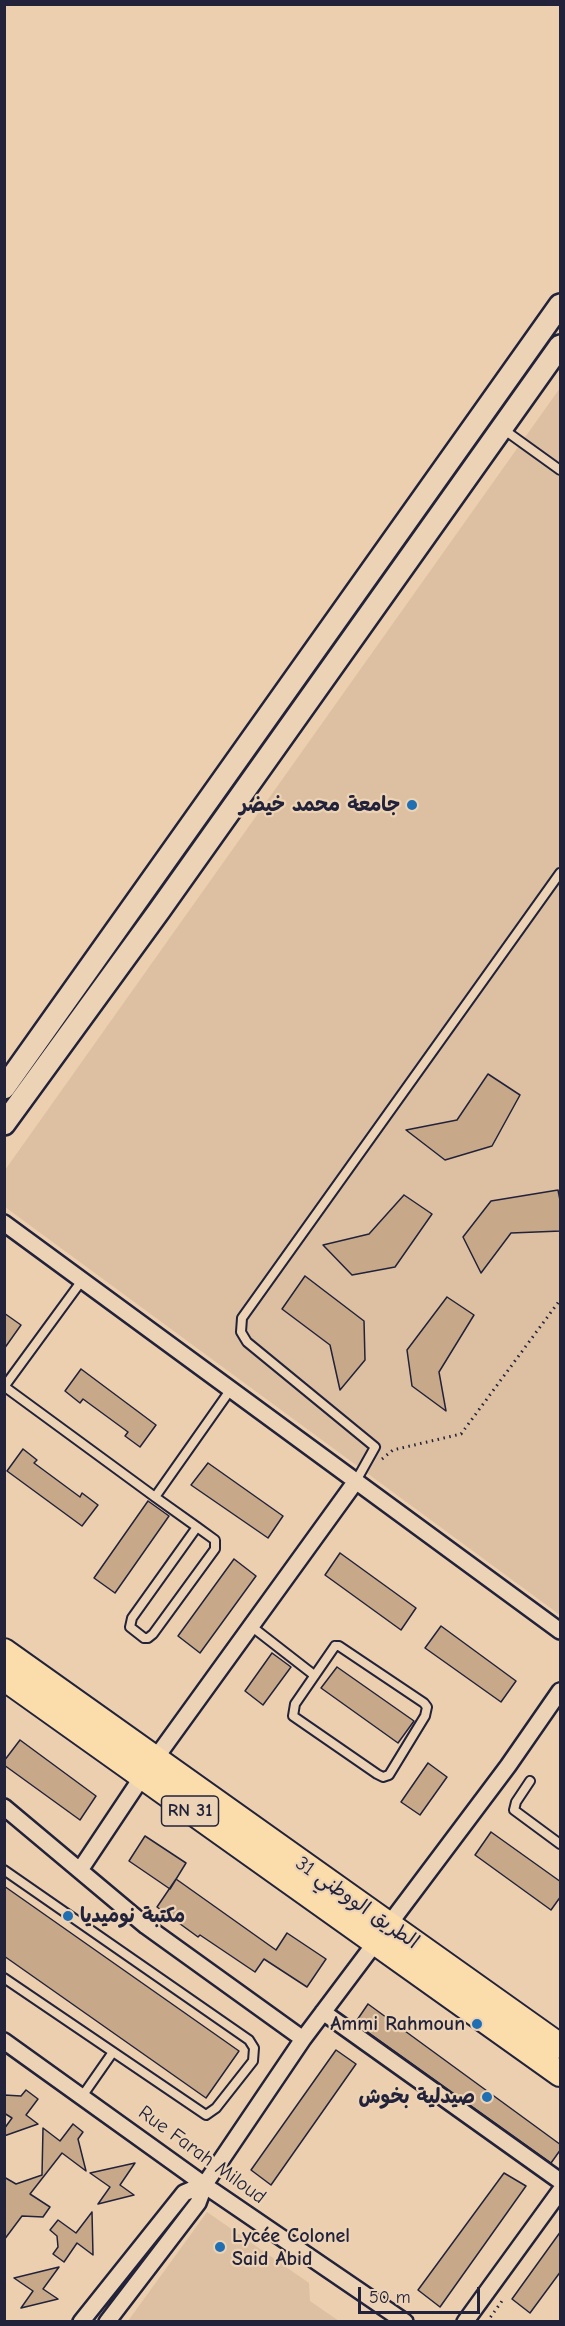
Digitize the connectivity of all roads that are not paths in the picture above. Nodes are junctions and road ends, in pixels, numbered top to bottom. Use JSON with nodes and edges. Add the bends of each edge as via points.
{"nodes":[{"id":1,"x":561,"y":305,"type":"edge"},
{"id":2,"x":561,"y":346,"type":"edge"},
{"id":3,"x":502,"y":428,"type":"junction"},
{"id":4,"x":561,"y":470,"type":"edge"},
{"id":5,"x":561,"y":873,"type":"edge"},
{"id":6,"x":4,"y":1088,"type":"edge"},
{"id":7,"x":4,"y":1124,"type":"edge"},
{"id":8,"x":4,"y":1223,"type":"edge"},
{"id":9,"x":83,"y":1279,"type":"junction"},
{"id":10,"x":5,"y":1387,"type":"edge"},
{"id":11,"x":231,"y":1389,"type":"junction"},
{"id":12,"x":356,"y":1481,"type":"junction"},
{"id":13,"x":155,"y":1497,"type":"junction"},
{"id":14,"x":197,"y":1527,"type":"junction"},
{"id":15,"x":251,"y":1626,"type":"junction"},
{"id":16,"x":561,"y":1631,"type":"edge"},
{"id":17,"x":4,"y":1651,"type":"edge"},
{"id":18,"x":314,"y":1675,"type":"junction"},
{"id":19,"x":6,"y":1682,"type":"edge"},
{"id":20,"x":561,"y":1691,"type":"edge"},
{"id":21,"x":148,"y":1768,"type":"junction"},
{"id":22,"x":530,"y":1781,"type":"dead end"},
{"id":23,"x":4,"y":1806,"type":"edge"},
{"id":24,"x":561,"y":1844,"type":"edge"},
{"id":25,"x":4,"y":1870,"type":"edge"},
{"id":26,"x":80,"y":1870,"type":"junction"},
{"id":27,"x":382,"y":1933,"type":"junction"},
{"id":28,"x":4,"y":1978,"type":"edge"},
{"id":29,"x":323,"y":2012,"type":"junction"},
{"id":30,"x":303,"y":2039,"type":"junction"},
{"id":31,"x":4,"y":2041,"type":"edge"},
{"id":32,"x":561,"y":2046,"type":"edge"},
{"id":33,"x":112,"y":2052,"type":"junction"},
{"id":34,"x":561,"y":2074,"type":"edge"},
{"id":35,"x":82,"y":2095,"type":"junction"},
{"id":36,"x":561,"y":2181,"type":"edge"},
{"id":37,"x":205,"y":2184,"type":"junction"},
{"id":38,"x":561,"y":2191,"type":"edge"},
{"id":39,"x":81,"y":2322,"type":"edge"},
{"id":40,"x":107,"y":2322,"type":"edge"},
{"id":41,"x":405,"y":2322,"type":"edge"},
{"id":42,"x":465,"y":2322,"type":"edge"}],
"edges":[{"from":1,"to":6,"type":"main road"},
{"from":2,"to":3,"type":"main road"},
{"from":3,"to":4,"type":"lane"},
{"from":3,"to":7,"type":"main road"},
{"from":5,"to":12,"type":"lane","via":[[242,1318],[241,1332],[247,1342],[375,1447]]},
{"from":8,"to":9,"type":"street"},
{"from":9,"to":10,"type":"lane"},
{"from":9,"to":11,"type":"street"},
{"from":10,"to":13,"type":"lane"},
{"from":11,"to":12,"type":"street"},
{"from":11,"to":13,"type":"lane"},
{"from":12,"to":15,"type":"street"},
{"from":12,"to":16,"type":"street"},
{"from":13,"to":14,"type":"lane"},
{"from":14,"to":14,"type":"lane","via":[[214,1540],[215,1550],[153,1634],[144,1638],[130,1627],[132,1618]]},
{"from":15,"to":18,"type":"lane"},
{"from":15,"to":21,"type":"street"},
{"from":17,"to":21,"type":"main road"},
{"from":18,"to":18,"type":"lane","via":[[295,1704],[293,1716],[377,1774],[389,1775],[425,1716],[424,1703],[339,1646],[331,1649]]},
{"from":19,"to":21,"type":"main road","number":"RN 31"},
{"from":20,"to":27,"type":"street"},
{"from":21,"to":26,"type":"street"},
{"from":21,"to":27,"type":"main road","number":"RN 31"},
{"from":22,"to":24,"type":"lane","via":[[514,1810]]},
{"from":23,"to":26,"type":"street"},
{"from":25,"to":33,"type":"lane","via":[[249,2040],[255,2055],[216,2108],[206,2115]]},
{"from":26,"to":30,"type":"street","via":[[146,1926]]},
{"from":27,"to":29,"type":"street"},
{"from":27,"to":32,"type":"main road","name":"الطريق الووطني 31"},
{"from":27,"to":34,"type":"main road","number":"RN 31"},
{"from":28,"to":33,"type":"lane"},
{"from":29,"to":30,"type":"street"},
{"from":29,"to":36,"type":"street"},
{"from":30,"to":37,"type":"street"},
{"from":31,"to":35,"type":"street","name":"Rue Farah Miloud"},
{"from":33,"to":35,"type":"lane"},
{"from":35,"to":37,"type":"street","name":"Rue Farah Miloud"},
{"from":37,"to":39,"type":"street","via":[[184,2193]]},
{"from":37,"to":40,"type":"street","via":[[198,2203]]},
{"from":37,"to":41,"type":"street","name":"Rue Farah Miloud"},
{"from":38,"to":42,"type":"street"}]}
